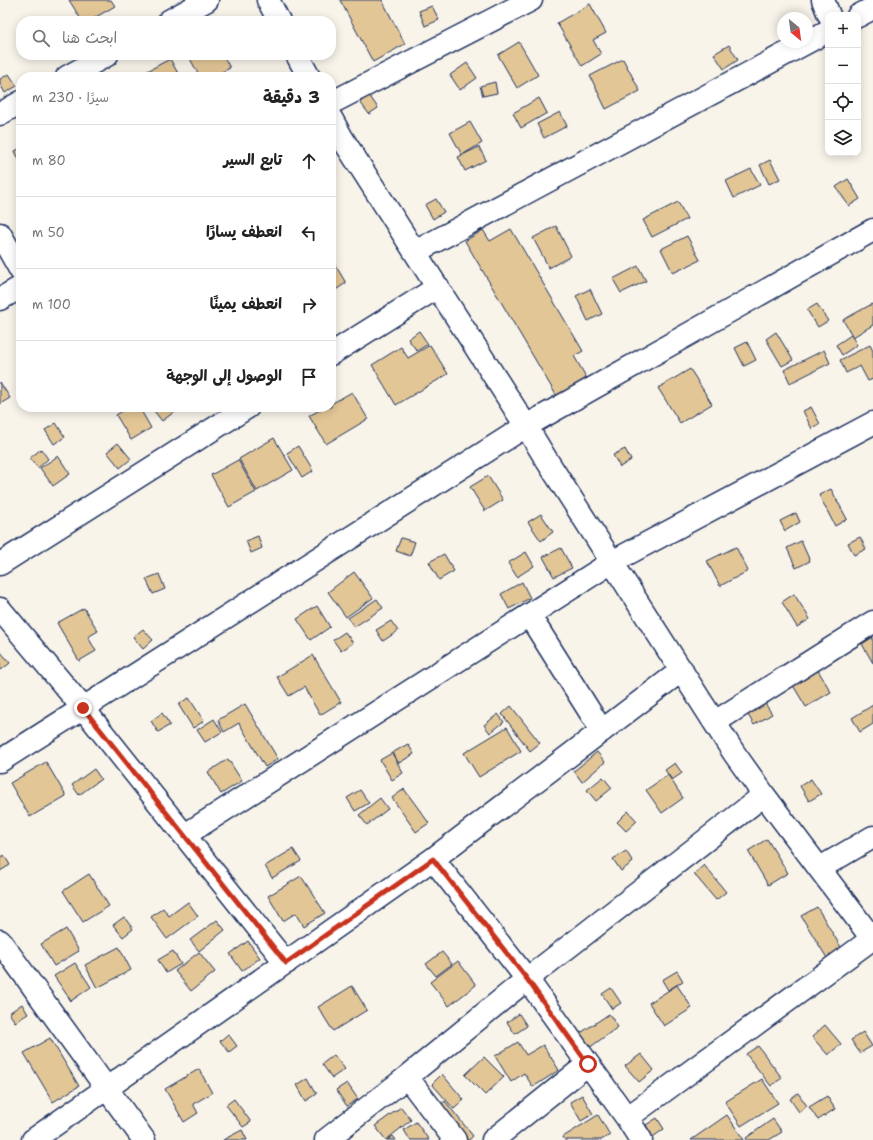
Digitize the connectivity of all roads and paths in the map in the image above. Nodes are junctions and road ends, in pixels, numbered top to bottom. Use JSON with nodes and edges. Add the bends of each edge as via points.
{"nodes":[{"id":1,"x":207,"y":0,"type":"edge"},
{"id":2,"x":268,"y":0,"type":"edge"},
{"id":3,"x":531,"y":0,"type":"edge"},
{"id":4,"x":823,"y":0,"type":"edge"},
{"id":5,"x":873,"y":8,"type":"edge"},
{"id":6,"x":828,"y":12,"type":"edge"},
{"id":7,"x":861,"y":14,"type":"edge"},
{"id":8,"x":178,"y":16,"type":"edge"},
{"id":9,"x":276,"y":16,"type":"edge"},
{"id":10,"x":825,"y":33,"type":"edge"},
{"id":11,"x":98,"y":60,"type":"edge"},
{"id":12,"x":300,"y":60,"type":"edge"},
{"id":13,"x":76,"y":72,"type":"edge"},
{"id":14,"x":306,"y":72,"type":"edge"},
{"id":15,"x":336,"y":100,"type":"edge"},
{"id":16,"x":16,"y":105,"type":"edge"},
{"id":17,"x":0,"y":114,"type":"edge"},
{"id":18,"x":336,"y":127,"type":"edge"},
{"id":19,"x":873,"y":230,"type":"edge"},
{"id":20,"x":0,"y":234,"type":"edge"},
{"id":21,"x":415,"y":252,"type":"junction"},
{"id":22,"x":16,"y":262,"type":"edge"},
{"id":23,"x":438,"y":287,"type":"junction"},
{"id":24,"x":16,"y":290,"type":"edge"},
{"id":25,"x":0,"y":299,"type":"edge"},
{"id":26,"x":336,"y":351,"type":"edge"},
{"id":27,"x":240,"y":412,"type":"edge"},
{"id":28,"x":873,"y":424,"type":"edge"},
{"id":29,"x":526,"y":426,"type":"junction"},
{"id":30,"x":612,"y":562,"type":"junction"},
{"id":31,"x":0,"y":564,"type":"edge"},
{"id":32,"x":0,"y":608,"type":"edge"},
{"id":33,"x":529,"y":615,"type":"junction"},
{"id":34,"x":873,"y":622,"type":"edge"},
{"id":35,"x":682,"y":670,"type":"junction"},
{"id":36,"x":83,"y":708,"type":"junction"},
{"id":37,"x":715,"y":722,"type":"junction"},
{"id":38,"x":602,"y":730,"type":"junction"},
{"id":39,"x":0,"y":761,"type":"edge"},
{"id":40,"x":764,"y":795,"type":"junction"},
{"id":41,"x":185,"y":835,"type":"junction"},
{"id":42,"x":873,"y":837,"type":"edge"},
{"id":43,"x":433,"y":859,"type":"junction"},
{"id":44,"x":820,"y":868,"type":"junction"},
{"id":45,"x":873,"y":940,"type":"edge"},
{"id":46,"x":0,"y":942,"type":"edge"},
{"id":47,"x":286,"y":963,"type":"junction"},
{"id":48,"x":527,"y":979,"type":"junction"},
{"id":49,"x":588,"y":1064,"type":"junction"},
{"id":50,"x":407,"y":1077,"type":"junction"},
{"id":51,"x":106,"y":1089,"type":"junction"},
{"id":52,"x":627,"y":1118,"type":"junction"},
{"id":53,"x":33,"y":1140,"type":"edge"},
{"id":54,"x":144,"y":1140,"type":"edge"},
{"id":55,"x":326,"y":1140,"type":"edge"},
{"id":56,"x":455,"y":1140,"type":"edge"},
{"id":57,"x":493,"y":1140,"type":"edge"},
{"id":58,"x":641,"y":1140,"type":"edge"}],
"edges":[{"from":1,"to":8,"type":"street"},
{"from":2,"to":9,"type":"street"},
{"from":3,"to":15,"type":"street"},
{"from":4,"to":6,"type":"street"},
{"from":5,"to":7,"type":"street"},
{"from":10,"to":21,"type":"street"},
{"from":11,"to":13,"type":"street"},
{"from":12,"to":14,"type":"street"},
{"from":16,"to":17,"type":"street"},
{"from":18,"to":21,"type":"street"},
{"from":19,"to":29,"type":"street"},
{"from":20,"to":22,"type":"street"},
{"from":21,"to":23,"type":"street"},
{"from":23,"to":26,"type":"street"},
{"from":23,"to":29,"type":"street"},
{"from":24,"to":25,"type":"street"},
{"from":27,"to":31,"type":"street"},
{"from":28,"to":30,"type":"street"},
{"from":29,"to":30,"type":"street"},
{"from":29,"to":36,"type":"street"},
{"from":30,"to":33,"type":"street"},
{"from":30,"to":35,"type":"street"},
{"from":32,"to":36,"type":"street"},
{"from":33,"to":38,"type":"street"},
{"from":33,"to":41,"type":"street"},
{"from":34,"to":37,"type":"street"},
{"from":35,"to":37,"type":"street"},
{"from":35,"to":38,"type":"street"},
{"from":36,"to":39,"type":"street"},
{"from":36,"to":41,"type":"street"},
{"from":37,"to":40,"type":"street"},
{"from":38,"to":43,"type":"street"},
{"from":40,"to":44,"type":"street"},
{"from":40,"to":48,"type":"street"},
{"from":41,"to":47,"type":"street"},
{"from":42,"to":44,"type":"street"},
{"from":43,"to":47,"type":"street"},
{"from":43,"to":48,"type":"street"},
{"from":44,"to":45,"type":"street"},
{"from":45,"to":52,"type":"street"},
{"from":46,"to":51,"type":"street"},
{"from":47,"to":51,"type":"street"},
{"from":48,"to":49,"type":"street"},
{"from":48,"to":50,"type":"street"},
{"from":49,"to":52,"type":"street"},
{"from":49,"to":57,"type":"street"},
{"from":50,"to":55,"type":"street"},
{"from":50,"to":56,"type":"street"},
{"from":51,"to":53,"type":"street"},
{"from":51,"to":54,"type":"street"},
{"from":52,"to":58,"type":"street"}]}
